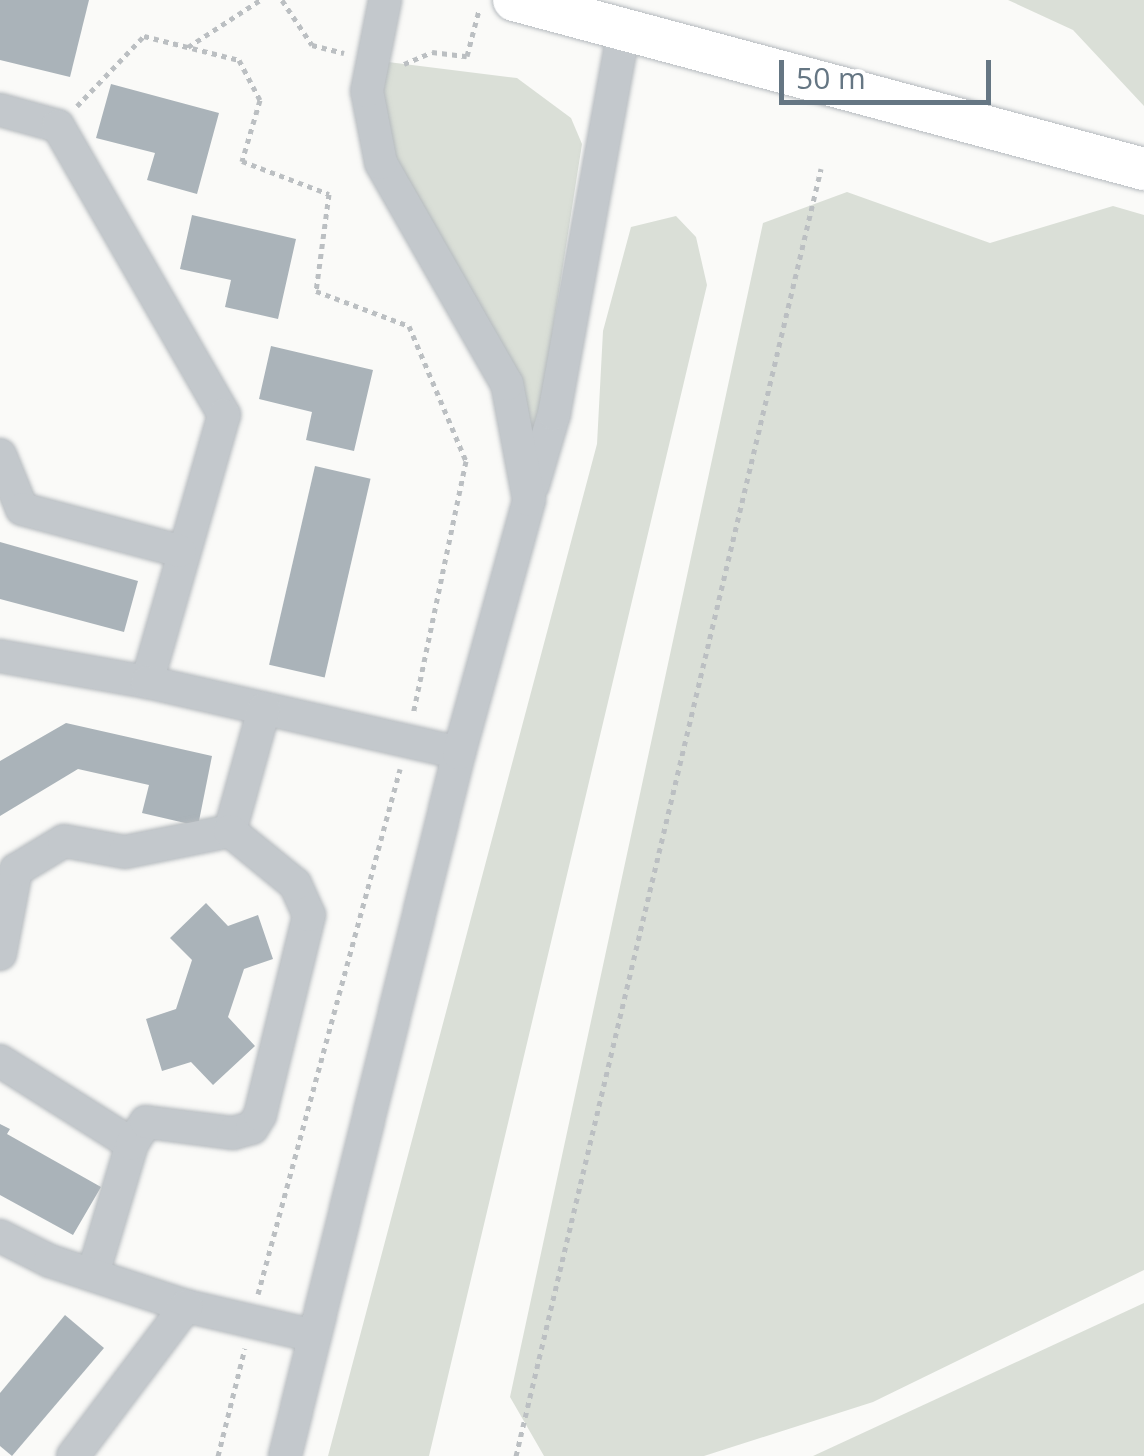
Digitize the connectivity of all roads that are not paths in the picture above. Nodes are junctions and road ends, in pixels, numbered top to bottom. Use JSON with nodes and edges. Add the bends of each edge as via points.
{"nodes":[{"id":1,"x":385,"y":0,"type":"edge"},
{"id":2,"x":514,"y":0,"type":"edge"},
{"id":3,"x":618,"y":27,"type":"junction"},
{"id":4,"x":0,"y":110,"type":"edge"},
{"id":5,"x":1144,"y":169,"type":"edge"},
{"id":6,"x":0,"y":455,"type":"edge"},
{"id":7,"x":529,"y":500,"type":"junction"},
{"id":8,"x":180,"y":552,"type":"junction"},
{"id":9,"x":0,"y":656,"type":"edge"},
{"id":10,"x":147,"y":682,"type":"junction"},
{"id":11,"x":264,"y":709,"type":"junction"},
{"id":12,"x":459,"y":753,"type":"junction"},
{"id":13,"x":230,"y":831,"type":"junction"},
{"id":14,"x":0,"y":954,"type":"edge"},
{"id":15,"x":0,"y":1061,"type":"edge"},
{"id":16,"x":132,"y":1144,"type":"junction"},
{"id":17,"x":0,"y":1236,"type":"edge"},
{"id":18,"x":93,"y":1274,"type":"junction"},
{"id":19,"x":186,"y":1306,"type":"junction"},
{"id":20,"x":314,"y":1336,"type":"junction"},
{"id":21,"x":73,"y":1456,"type":"edge"},
{"id":22,"x":285,"y":1456,"type":"edge"}],
"edges":[{"from":1,"to":7,"type":"street","via":[[368,91],[381,163],[507,384]]},
{"from":2,"to":3,"type":"main road"},
{"from":3,"to":5,"type":"main road"},
{"from":3,"to":7,"type":"street","via":[[554,414]]},
{"from":4,"to":8,"type":"street","via":[[58,126],[224,415]]},
{"from":6,"to":8,"type":"street","via":[[22,509]]},
{"from":7,"to":12,"type":"street"},
{"from":8,"to":10,"type":"street"},
{"from":9,"to":10,"type":"street"},
{"from":10,"to":11,"type":"street"},
{"from":11,"to":12,"type":"street"},
{"from":11,"to":13,"type":"street"},
{"from":12,"to":20,"type":"street"},
{"from":13,"to":14,"type":"street","via":[[124,852],[64,841],[16,870]]},
{"from":13,"to":16,"type":"street","via":[[295,884],[309,915],[260,1114],[252,1128],[233,1133],[146,1122]]},
{"from":15,"to":16,"type":"street"},
{"from":16,"to":18,"type":"street"},
{"from":17,"to":18,"type":"street"},
{"from":18,"to":19,"type":"street"},
{"from":19,"to":20,"type":"street"},
{"from":19,"to":21,"type":"street"},
{"from":20,"to":22,"type":"street"}]}
